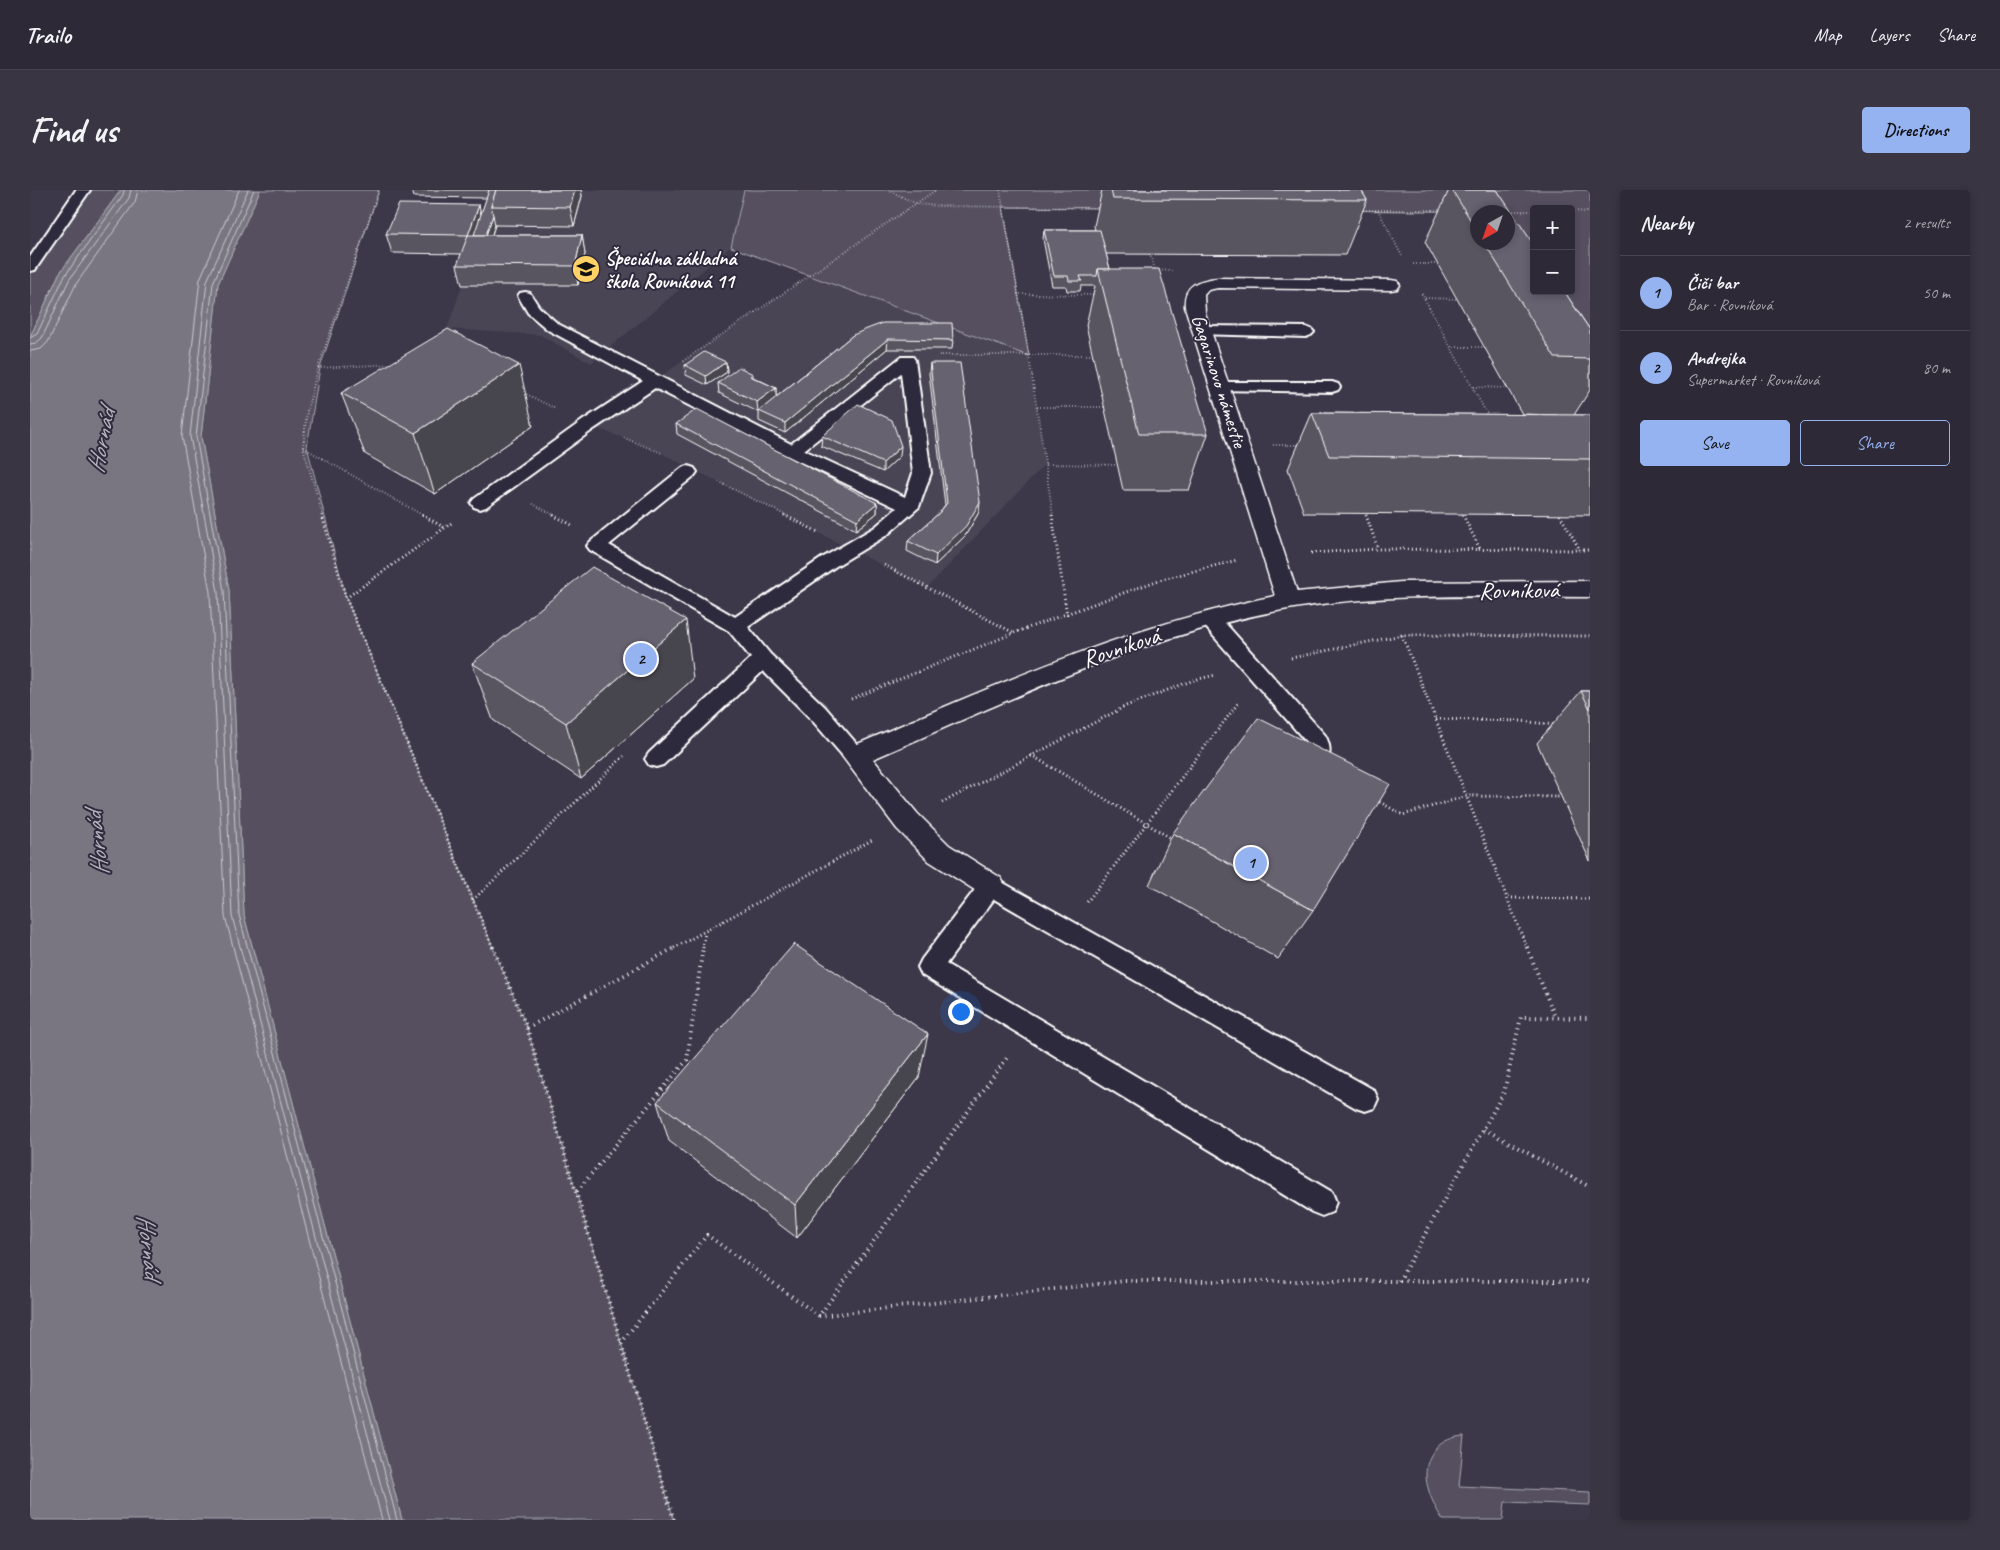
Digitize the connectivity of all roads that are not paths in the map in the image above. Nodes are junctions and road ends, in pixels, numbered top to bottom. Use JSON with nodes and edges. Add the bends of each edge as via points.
{"nodes":[{"id":1,"x":83,"y":190,"type":"edge"},
{"id":2,"x":30,"y":267,"type":"edge"},
{"id":3,"x":1391,"y":284,"type":"dead end"},
{"id":4,"x":525,"y":296,"type":"dead end"},
{"id":5,"x":1202,"y":331,"type":"junction"},
{"id":6,"x":1306,"y":332,"type":"dead end"},
{"id":7,"x":654,"y":381,"type":"junction"},
{"id":8,"x":1220,"y":387,"type":"junction"},
{"id":9,"x":1332,"y":387,"type":"dead end"},
{"id":10,"x":792,"y":451,"type":"junction"},
{"id":11,"x":688,"y":472,"type":"dead end"},
{"id":12,"x":480,"y":502,"type":"road end"},
{"id":13,"x":910,"y":507,"type":"junction"},
{"id":14,"x":1590,"y":589,"type":"edge"},
{"id":15,"x":1288,"y":602,"type":"junction"},
{"id":16,"x":1210,"y":619,"type":"junction"},
{"id":17,"x":736,"y":626,"type":"junction"},
{"id":18,"x":763,"y":659,"type":"junction"},
{"id":19,"x":855,"y":756,"type":"junction"},
{"id":20,"x":656,"y":759,"type":"dead end"},
{"id":21,"x":1299,"y":794,"type":"edge"},
{"id":22,"x":991,"y":886,"type":"junction"},
{"id":23,"x":1365,"y":1099,"type":"dead end"},
{"id":24,"x":1322,"y":1202,"type":"dead end"}],
"edges":[{"from":1,"to":2,"type":"lane"},
{"from":3,"to":5,"type":"street","name":"Gagarinovo námestie","via":[[1218,283],[1202,286],[1195,292],[1194,300]]},
{"from":4,"to":7,"type":"lane","via":[[533,310],[553,327]]},
{"from":5,"to":6,"type":"lane"},
{"from":5,"to":8,"type":"street","name":"Gagarinovo námestie"},
{"from":7,"to":10,"type":"lane"},
{"from":7,"to":12,"type":"lane"},
{"from":8,"to":9,"type":"lane"},
{"from":8,"to":15,"type":"street","name":"Gagarinovo námestie"},
{"from":10,"to":13,"type":"lane"},
{"from":10,"to":13,"type":"lane","via":[[906,360],[922,473]]},
{"from":11,"to":17,"type":"lane","via":[[596,546]]},
{"from":13,"to":17,"type":"lane","via":[[881,531],[829,562]]},
{"from":14,"to":15,"type":"street","name":"Rovníková","via":[[1368,592]]},
{"from":15,"to":16,"type":"street","name":"Rovníková"},
{"from":16,"to":19,"type":"street","name":"Rovníková","via":[[1132,642],[1053,671]]},
{"from":16,"to":21,"type":"lane","via":[[1318,741],[1320,756]]},
{"from":17,"to":18,"type":"lane"},
{"from":18,"to":19,"type":"lane","via":[[818,712]]},
{"from":18,"to":20,"type":"lane"},
{"from":19,"to":22,"type":"street","via":[[907,821],[939,852]]},
{"from":22,"to":23,"type":"lane"},
{"from":22,"to":24,"type":"lane","via":[[930,967]]}]}
